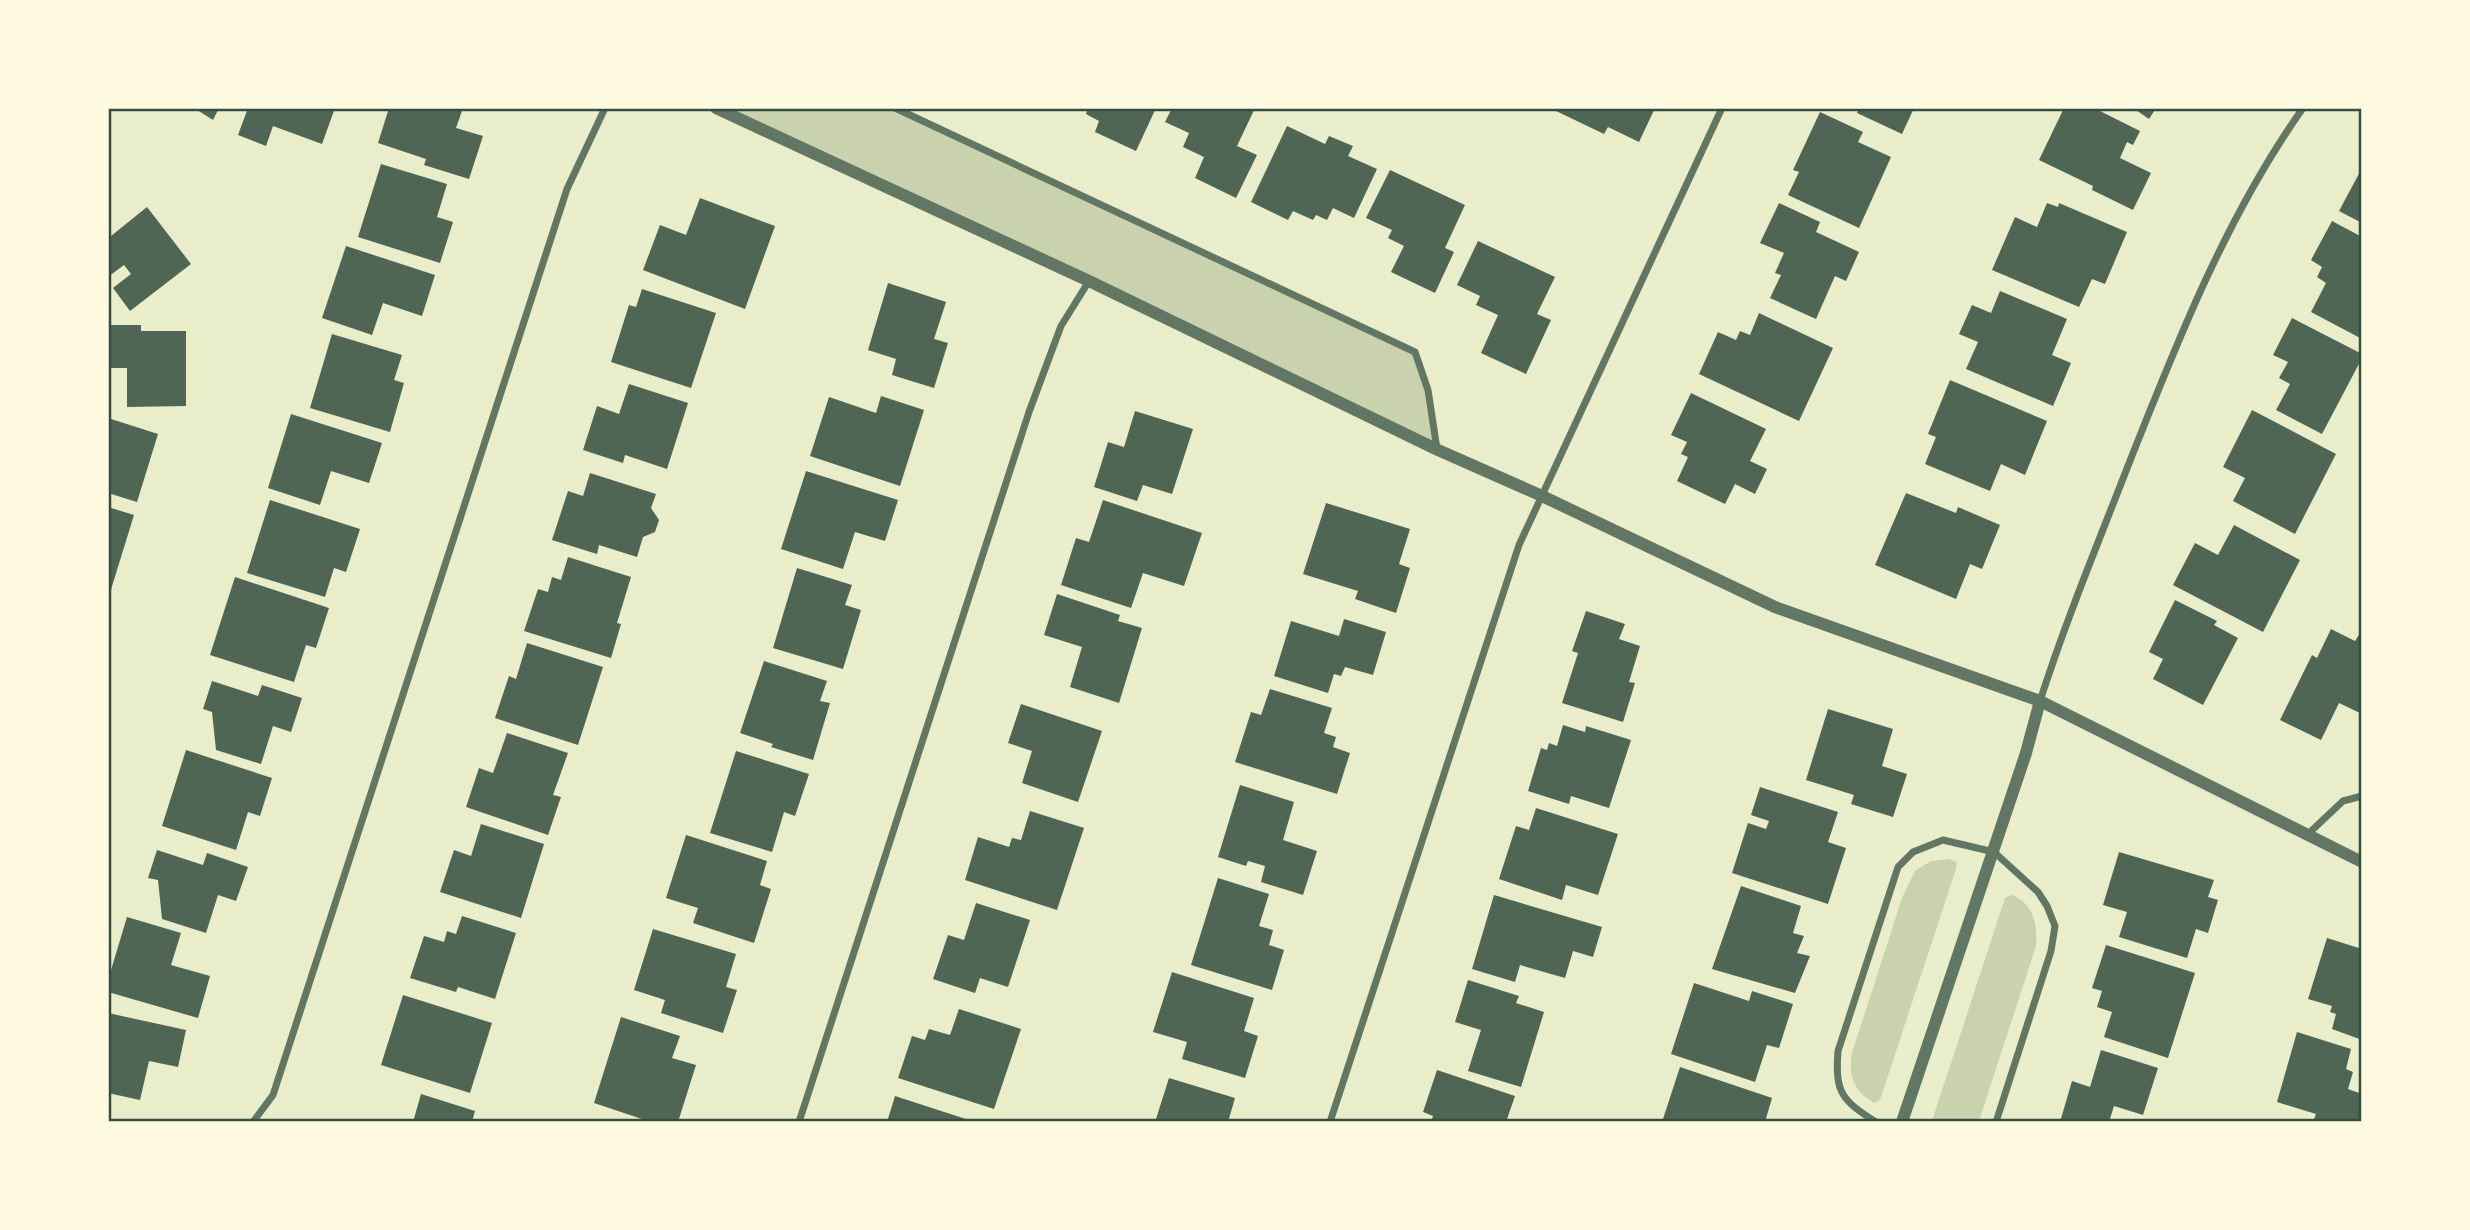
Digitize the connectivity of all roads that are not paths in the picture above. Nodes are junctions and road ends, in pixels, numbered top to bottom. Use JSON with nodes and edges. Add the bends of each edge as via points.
{"nodes":[{"id":1,"x":605,"y":108,"type":"edge"},
{"id":2,"x":716,"y":108,"type":"edge"},
{"id":3,"x":895,"y":108,"type":"edge"},
{"id":4,"x":1722,"y":108,"type":"edge"},
{"id":5,"x":2303,"y":108,"type":"edge"},
{"id":6,"x":1089,"y":281,"type":"junction"},
{"id":7,"x":1437,"y":450,"type":"junction"},
{"id":8,"x":1542,"y":496,"type":"junction"},
{"id":9,"x":2040,"y":701,"type":"junction"},
{"id":10,"x":2361,"y":796,"type":"edge"},
{"id":11,"x":2308,"y":834,"type":"junction"},
{"id":12,"x":1994,"y":852,"type":"junction"},
{"id":13,"x":2361,"y":862,"type":"edge"},
{"id":14,"x":253,"y":1122,"type":"edge"},
{"id":15,"x":799,"y":1122,"type":"edge"},
{"id":16,"x":1330,"y":1122,"type":"edge"},
{"id":17,"x":1876,"y":1122,"type":"edge"},
{"id":18,"x":1902,"y":1122,"type":"edge"},
{"id":19,"x":1997,"y":1122,"type":"edge"}],
"edges":[{"from":1,"to":14,"type":"street","via":[[567,189],[273,1095]]},
{"from":2,"to":6,"type":"street"},
{"from":3,"to":7,"type":"street","via":[[1415,352],[1429,390]]},
{"from":4,"to":8,"type":"street"},
{"from":5,"to":9,"type":"street","via":[[2248,196],[2199,296],[2150,410]]},
{"from":6,"to":7,"type":"street"},
{"from":6,"to":15,"type":"street","via":[[1061,327],[1029,412]]},
{"from":7,"to":8,"type":"street"},
{"from":8,"to":9,"type":"street","via":[[1775,607]]},
{"from":8,"to":16,"type":"street","via":[[1519,545]]},
{"from":9,"to":11,"type":"street"},
{"from":9,"to":12,"type":"street"},
{"from":10,"to":11,"type":"street","via":[[2343,801]]},
{"from":11,"to":13,"type":"street"},
{"from":12,"to":17,"type":"street","via":[[1944,839],[1913,852],[1898,867],[1838,1051],[1836,1075],[1843,1096]]},
{"from":12,"to":18,"type":"street"},
{"from":12,"to":19,"type":"street","via":[[2038,892],[2054,926],[2052,951]]}]}
